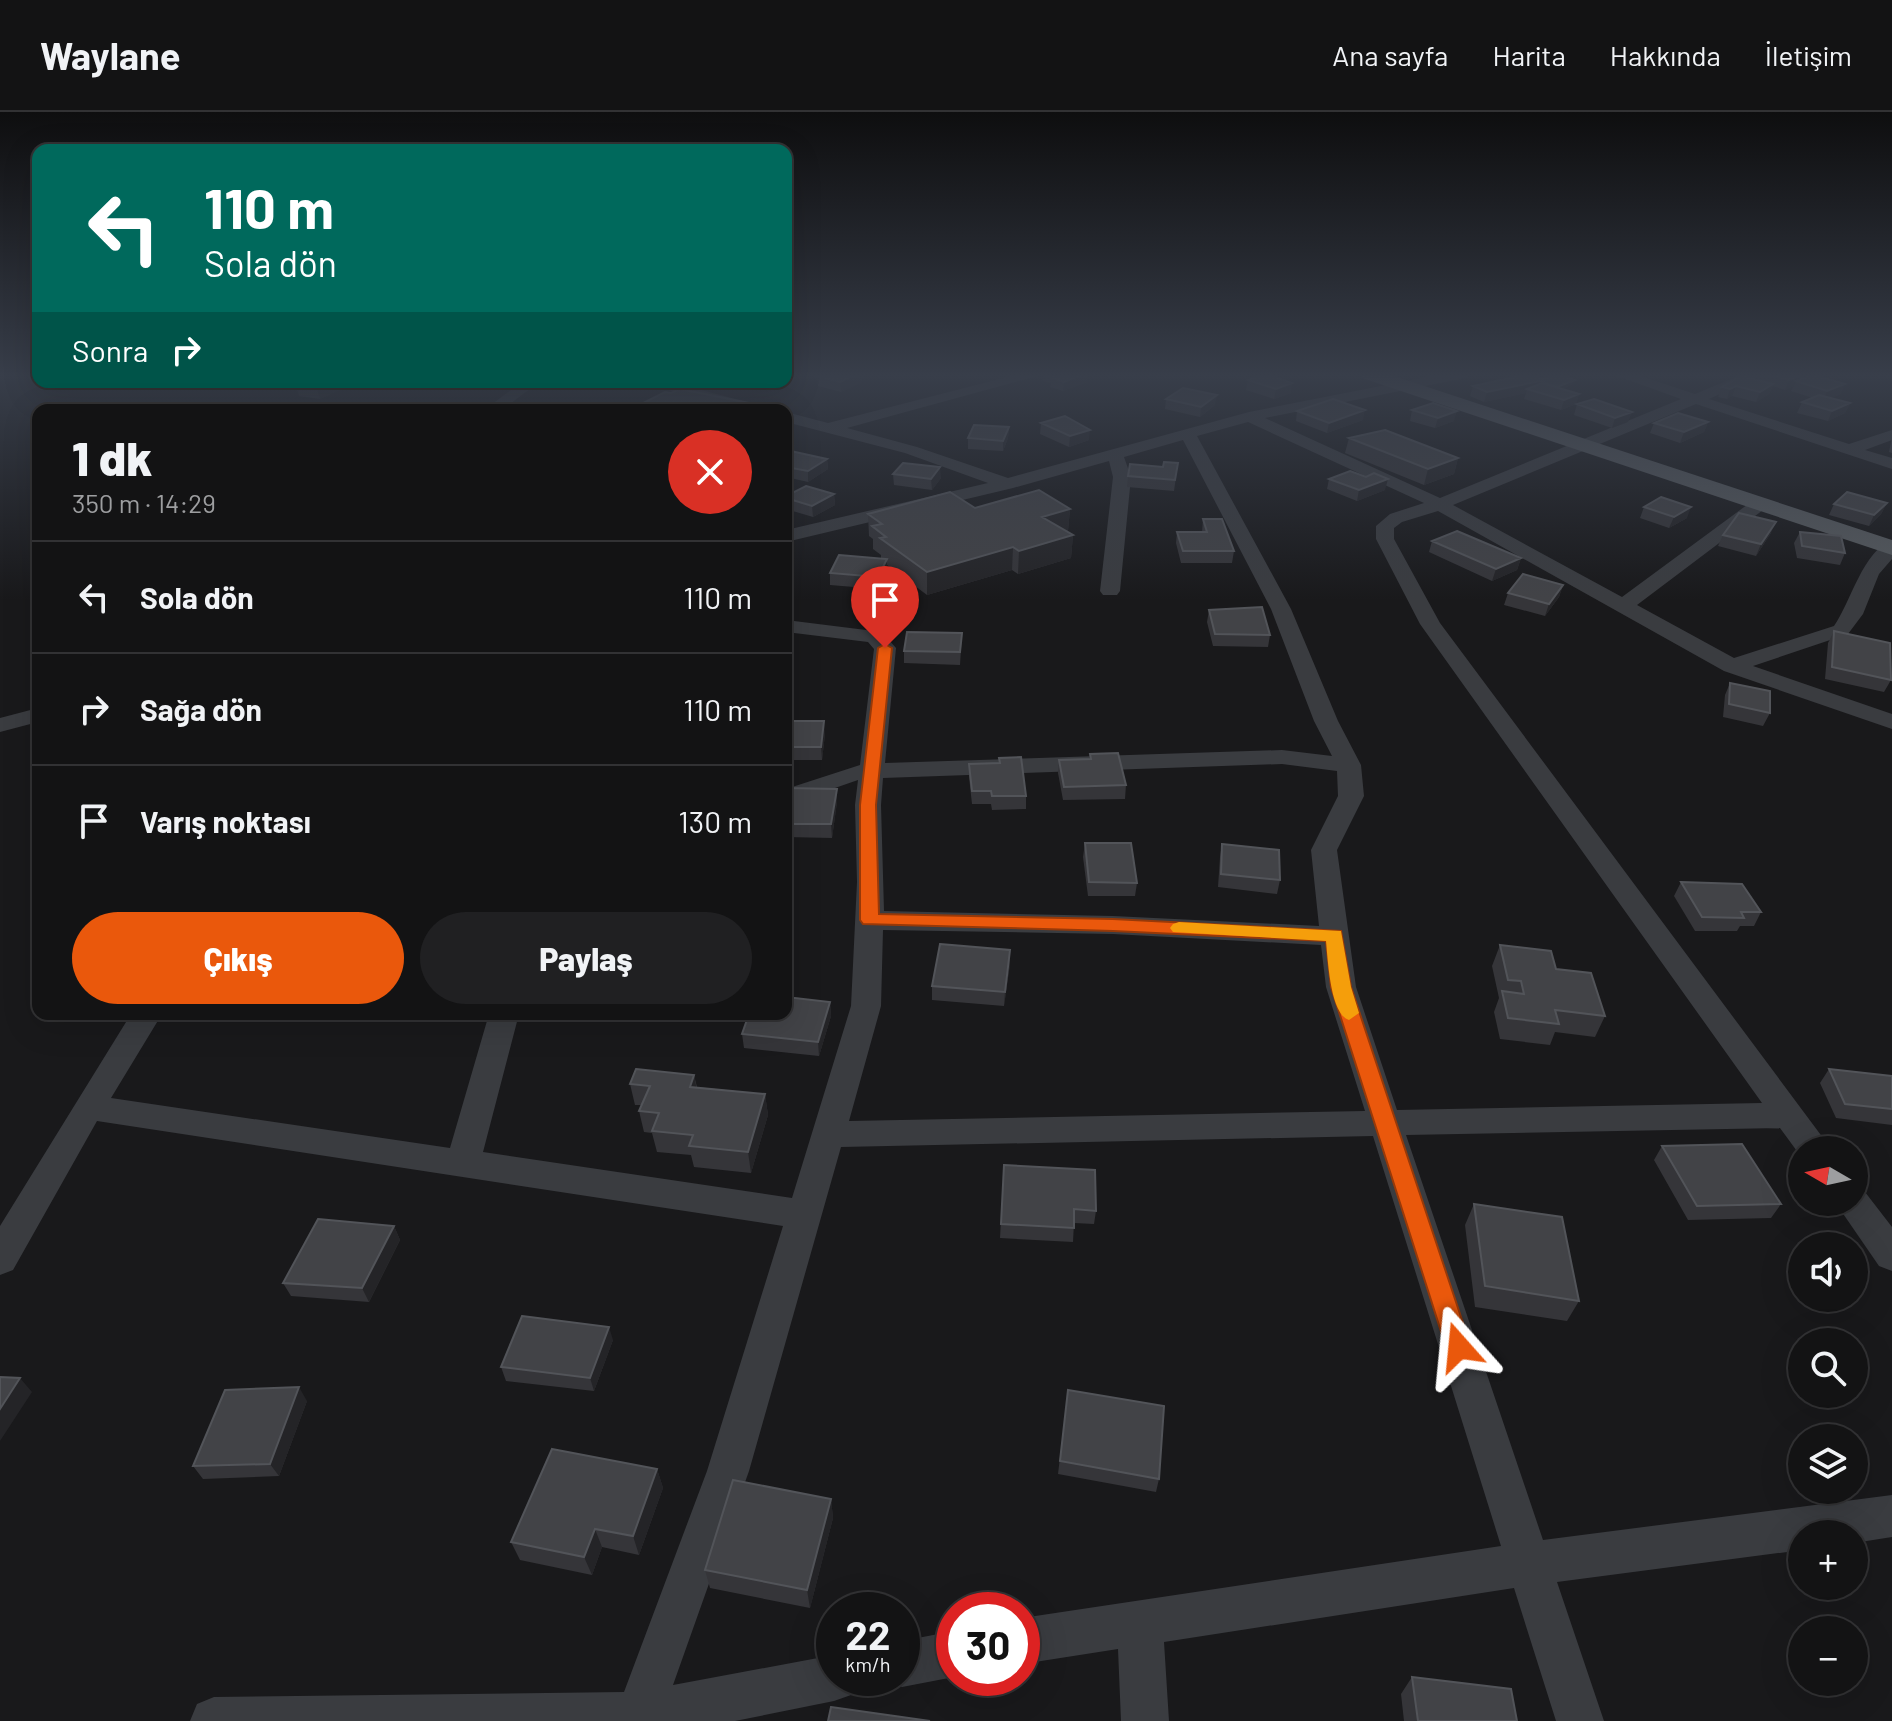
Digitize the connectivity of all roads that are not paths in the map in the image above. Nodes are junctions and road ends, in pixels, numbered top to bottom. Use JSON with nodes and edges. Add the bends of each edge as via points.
{"nodes":[{"id":1,"x":908,"y":449,"type":"edge"},
{"id":2,"x":1132,"y":449,"type":"edge"},
{"id":3,"x":1196,"y":449,"type":"edge"},
{"id":4,"x":1321,"y":449,"type":"edge"},
{"id":5,"x":1576,"y":449,"type":"edge"},
{"id":6,"x":1598,"y":449,"type":"edge"},
{"id":7,"x":1849,"y":450,"type":"edge"},
{"id":8,"x":1115,"y":454,"type":"junction"},
{"id":9,"x":1892,"y":464,"type":"edge"},
{"id":10,"x":1007,"y":484,"type":"junction"},
{"id":11,"x":1761,"y":503,"type":"junction"},
{"id":12,"x":1438,"y":505,"type":"junction"},
{"id":13,"x":792,"y":524,"type":"edge"},
{"id":14,"x":808,"y":531,"type":"junction"},
{"id":15,"x":792,"y":535,"type":"edge"},
{"id":16,"x":1892,"y":548,"type":"edge"},
{"id":17,"x":1110,"y":591,"type":"dead end"},
{"id":18,"x":1621,"y":607,"type":"junction"},
{"id":19,"x":792,"y":632,"type":"edge"},
{"id":20,"x":1732,"y":666,"type":"junction"},
{"id":21,"x":32,"y":717,"type":"edge"},
{"id":22,"x":1892,"y":722,"type":"edge"},
{"id":23,"x":0,"y":725,"type":"edge"},
{"id":24,"x":1349,"y":765,"type":"junction"},
{"id":25,"x":871,"y":771,"type":"junction"},
{"id":26,"x":792,"y":795,"type":"edge"},
{"id":27,"x":870,"y":920,"type":"junction"},
{"id":28,"x":1334,"y":936,"type":"junction"},
{"id":29,"x":143,"y":1020,"type":"edge"},
{"id":30,"x":502,"y":1020,"type":"edge"},
{"id":31,"x":88,"y":1107,"type":"junction"},
{"id":32,"x":1790,"y":1115,"type":"junction"},
{"id":33,"x":1385,"y":1121,"type":"junction"},
{"id":34,"x":827,"y":1134,"type":"junction"},
{"id":35,"x":1805,"y":1136,"type":"edge"},
{"id":36,"x":463,"y":1163,"type":"junction"},
{"id":37,"x":803,"y":1214,"type":"junction"},
{"id":38,"x":1863,"y":1216,"type":"edge"},
{"id":39,"x":1892,"y":1255,"type":"edge"},
{"id":40,"x":0,"y":1259,"type":"edge"},
{"id":41,"x":1892,"y":1516,"type":"edge"},
{"id":42,"x":1530,"y":1564,"type":"junction"},
{"id":43,"x":1140,"y":1623,"type":"junction"},
{"id":44,"x":1040,"y":1638,"type":"edge"},
{"id":45,"x":816,"y":1682,"type":"edge"},
{"id":46,"x":638,"y":1719,"type":"edge"},
{"id":47,"x":228,"y":1720,"type":"edge"},
{"id":48,"x":1145,"y":1721,"type":"edge"},
{"id":49,"x":1580,"y":1721,"type":"edge"}],
"edges":[{"from":1,"to":10,"type":"street"},
{"from":2,"to":8,"type":"street"},
{"from":3,"to":24,"type":"street","via":[[1281,609]]},
{"from":4,"to":12,"type":"street"},
{"from":5,"to":12,"type":"street"},
{"from":6,"to":11,"type":"main road"},
{"from":7,"to":9,"type":"street"},
{"from":8,"to":10,"type":"street"},
{"from":8,"to":17,"type":"street","via":[[1122,477]]},
{"from":10,"to":14,"type":"street"},
{"from":11,"to":16,"type":"main road"},
{"from":11,"to":18,"type":"street"},
{"from":12,"to":18,"type":"street"},
{"from":12,"to":32,"type":"street","via":[[1385,526],[1385,539],[1430,624]]},
{"from":13,"to":14,"type":"street"},
{"from":14,"to":15,"type":"street"},
{"from":16,"to":20,"type":"street","via":[[1870,573],[1841,630]]},
{"from":18,"to":20,"type":"street"},
{"from":19,"to":25,"type":"street","via":[[875,636],[885,648]]},
{"from":20,"to":22,"type":"street"},
{"from":21,"to":23,"type":"street"},
{"from":24,"to":25,"type":"street","via":[[1282,757]]},
{"from":24,"to":28,"type":"street","via":[[1351,796],[1324,850]]},
{"from":25,"to":26,"type":"street"},
{"from":25,"to":27,"type":"street"},
{"from":27,"to":28,"type":"street"},
{"from":27,"to":34,"type":"street","via":[[866,1006]]},
{"from":28,"to":33,"type":"street","via":[[1341,987]]},
{"from":29,"to":31,"type":"street"},
{"from":30,"to":36,"type":"street"},
{"from":31,"to":36,"type":"street"},
{"from":31,"to":40,"type":"street"},
{"from":32,"to":33,"type":"street"},
{"from":32,"to":35,"type":"street"},
{"from":33,"to":34,"type":"street"},
{"from":33,"to":42,"type":"street"},
{"from":34,"to":37,"type":"street"},
{"from":36,"to":37,"type":"street"},
{"from":37,"to":46,"type":"street","via":[[728,1471]]},
{"from":38,"to":39,"type":"street"},
{"from":41,"to":42,"type":"street"},
{"from":42,"to":43,"type":"street"},
{"from":42,"to":49,"type":"street"},
{"from":43,"to":44,"type":"street"},
{"from":43,"to":48,"type":"street"},
{"from":45,"to":46,"type":"street"},
{"from":46,"to":47,"type":"street"}]}
